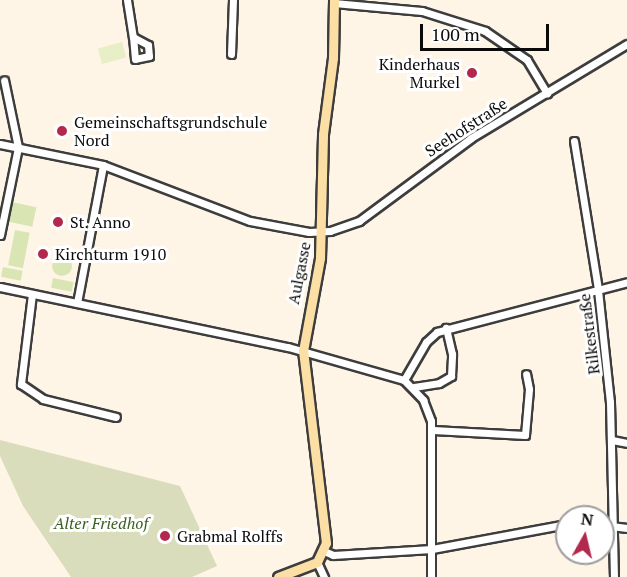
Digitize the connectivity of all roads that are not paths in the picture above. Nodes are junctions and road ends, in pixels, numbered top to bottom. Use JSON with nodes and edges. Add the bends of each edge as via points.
{"nodes":[{"id":1,"x":127,"y":0,"type":"edge"},
{"id":2,"x":233,"y":0,"type":"edge"},
{"id":3,"x":334,"y":1,"type":"edge"},
{"id":4,"x":133,"y":37,"type":"dead end"},
{"id":5,"x":627,"y":44,"type":"edge"},
{"id":6,"x":231,"y":54,"type":"dead end"},
{"id":7,"x":4,"y":80,"type":"dead end"},
{"id":8,"x":548,"y":93,"type":"junction"},
{"id":9,"x":574,"y":141,"type":"dead end"},
{"id":10,"x":0,"y":144,"type":"edge"},
{"id":11,"x":18,"y":147,"type":"junction"},
{"id":12,"x":104,"y":165,"type":"junction"},
{"id":13,"x":322,"y":232,"type":"junction"},
{"id":14,"x":0,"y":235,"type":"edge"},
{"id":15,"x":627,"y":282,"type":"edge"},
{"id":16,"x":0,"y":287,"type":"edge"},
{"id":17,"x":598,"y":290,"type":"junction"},
{"id":18,"x":32,"y":294,"type":"junction"},
{"id":19,"x":77,"y":303,"type":"junction"},
{"id":20,"x":446,"y":328,"type":"junction"},
{"id":21,"x":303,"y":351,"type":"junction"},
{"id":22,"x":526,"y":374,"type":"dead end"},
{"id":23,"x":404,"y":380,"type":"junction"},
{"id":24,"x":414,"y":387,"type":"junction"},
{"id":25,"x":116,"y":417,"type":"dead end"},
{"id":26,"x":433,"y":430,"type":"junction"},
{"id":27,"x":612,"y":440,"type":"junction"},
{"id":28,"x":627,"y":443,"type":"edge"},
{"id":29,"x":612,"y":505,"type":"edge"},
{"id":30,"x":555,"y":526,"type":"edge"},
{"id":31,"x":432,"y":549,"type":"junction"},
{"id":32,"x":324,"y":551,"type":"junction"},
{"id":33,"x":317,"y":562,"type":"junction"},
{"id":34,"x":278,"y":577,"type":"edge"},
{"id":35,"x":324,"y":577,"type":"edge"},
{"id":36,"x":431,"y":577,"type":"edge"}],
"edges":[{"from":1,"to":4,"type":"street"},
{"from":2,"to":6,"type":"street"},
{"from":3,"to":8,"type":"street","via":[[422,11],[485,31],[527,60]]},
{"from":3,"to":13,"type":"main road","name":"Aulgasse","via":[[323,134]]},
{"from":5,"to":8,"type":"street","name":"Seehofstraße"},
{"from":7,"to":11,"type":"street"},
{"from":8,"to":13,"type":"street","name":"Seehofstraße","via":[[463,144],[359,221]]},
{"from":9,"to":17,"type":"street","name":"Rilkestraße"},
{"from":10,"to":11,"type":"street"},
{"from":11,"to":12,"type":"street"},
{"from":11,"to":14,"type":"street"},
{"from":12,"to":13,"type":"street","via":[[250,222]]},
{"from":12,"to":19,"type":"street"},
{"from":13,"to":21,"type":"main road","name":"Aulgasse"},
{"from":15,"to":17,"type":"street"},
{"from":16,"to":18,"type":"street"},
{"from":17,"to":20,"type":"street"},
{"from":17,"to":27,"type":"street","name":"Rilkestraße"},
{"from":18,"to":19,"type":"street"},
{"from":18,"to":25,"type":"street","via":[[21,384],[44,399]]},
{"from":19,"to":21,"type":"street"},
{"from":20,"to":23,"type":"street","via":[[426,342]]},
{"from":20,"to":24,"type":"street","via":[[452,354],[451,376],[439,383]]},
{"from":21,"to":23,"type":"street"},
{"from":21,"to":32,"type":"main road","name":"Aulgasse","via":[[322,503]]},
{"from":22,"to":26,"type":"street","via":[[529,389],[525,435]]},
{"from":23,"to":24,"type":"street"},
{"from":24,"to":26,"type":"street","via":[[428,409]]},
{"from":26,"to":31,"type":"street"},
{"from":27,"to":28,"type":"street"},
{"from":27,"to":29,"type":"street","name":"Rilkestraße"},
{"from":30,"to":31,"type":"street"},
{"from":31,"to":32,"type":"street","via":[[333,555]]},
{"from":31,"to":36,"type":"street"},
{"from":32,"to":33,"type":"main road"},
{"from":33,"to":34,"type":"main road"},
{"from":33,"to":35,"type":"street"}]}
